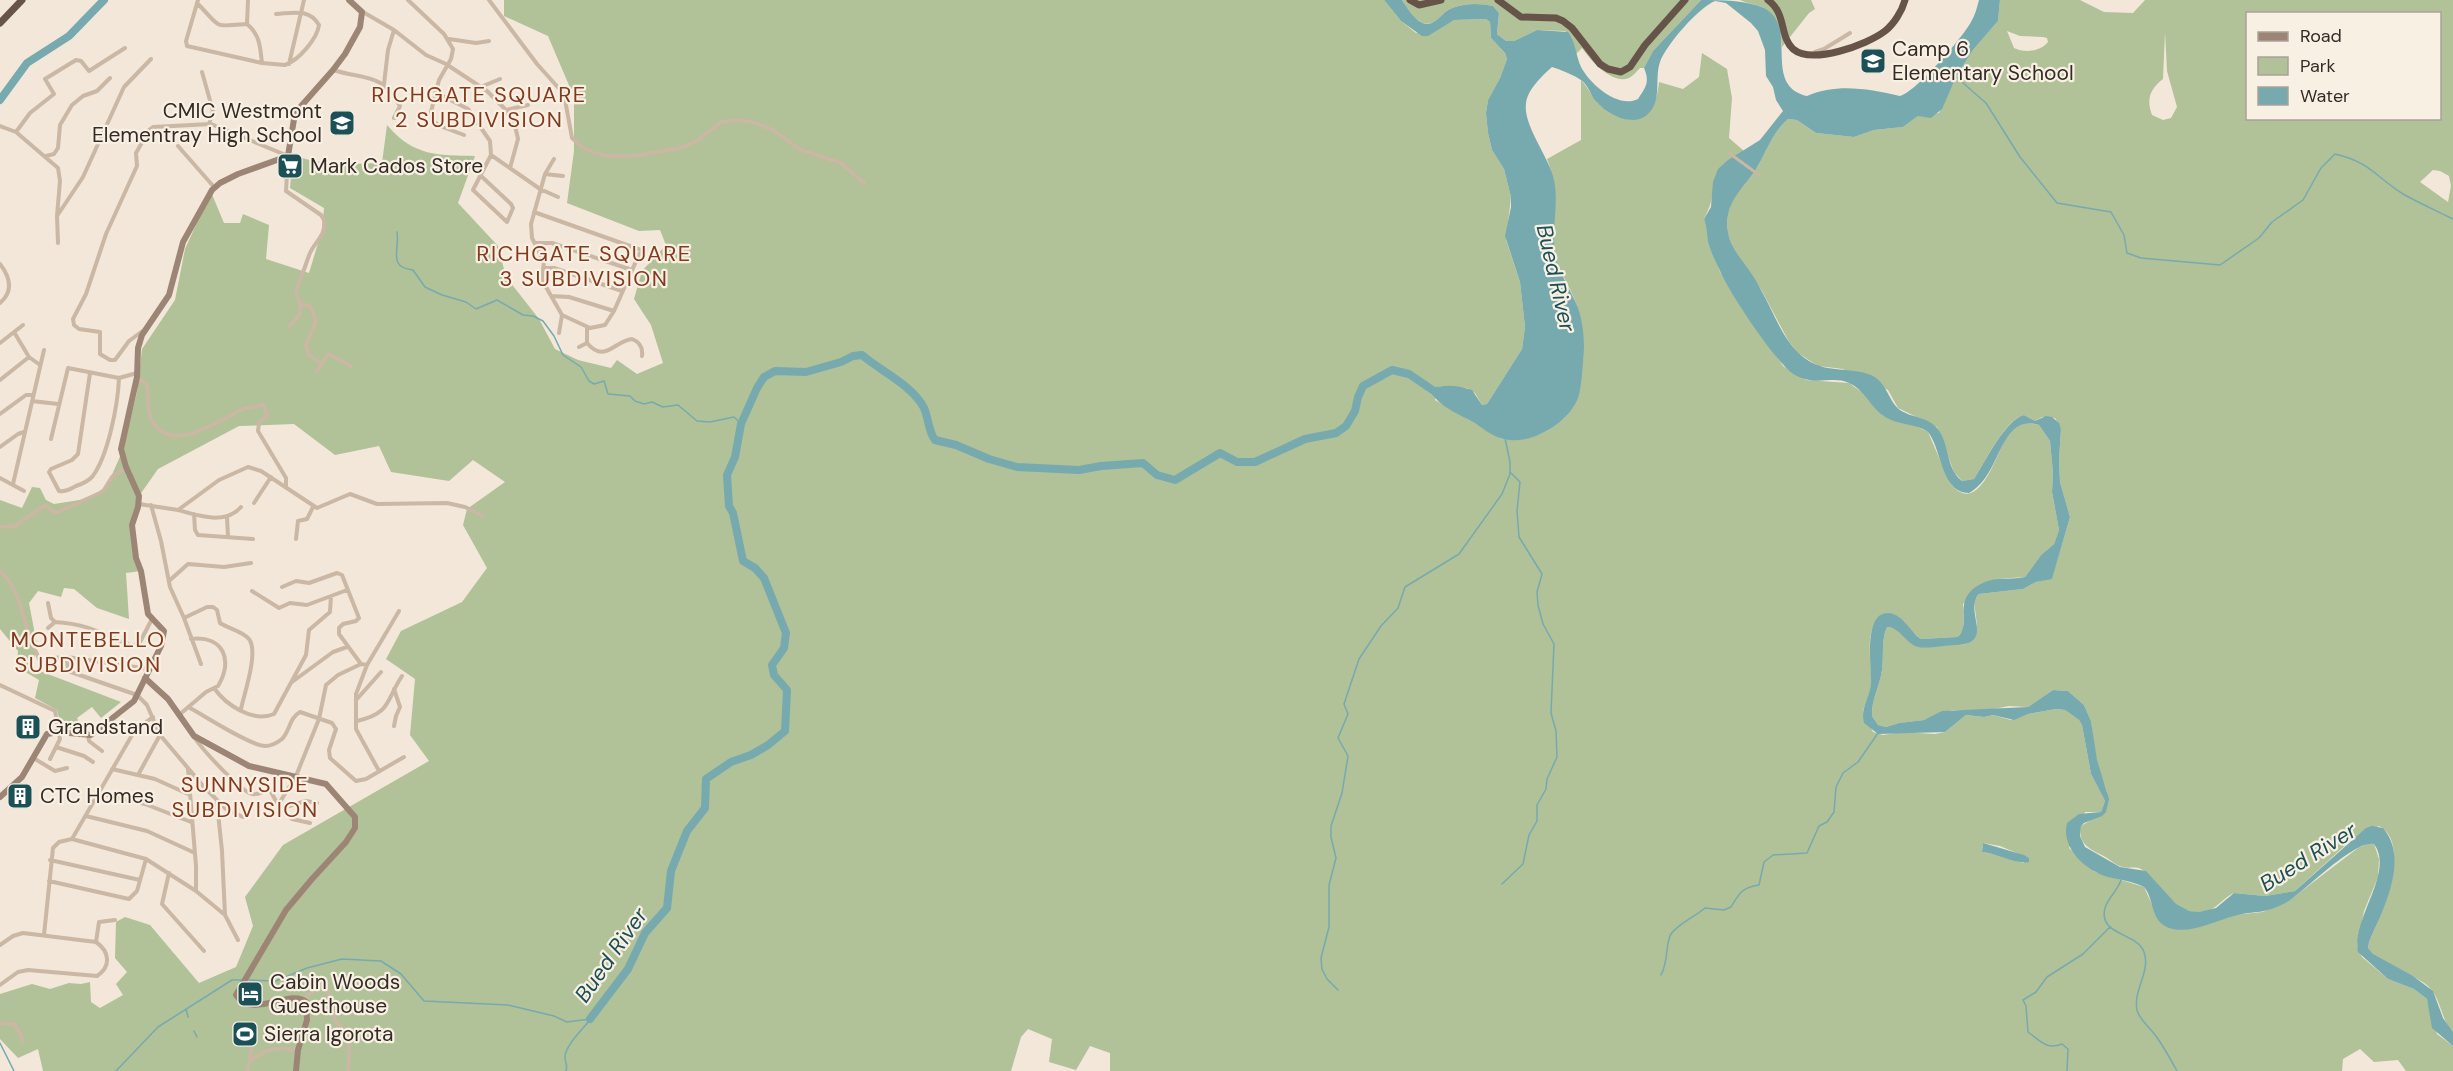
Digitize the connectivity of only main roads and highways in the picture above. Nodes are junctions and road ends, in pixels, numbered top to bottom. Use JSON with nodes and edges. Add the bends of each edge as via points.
{"nodes":[{"id":1,"x":22,"y":0,"type":"edge"},
{"id":2,"x":349,"y":0,"type":"edge"},
{"id":3,"x":1410,"y":0,"type":"edge"},
{"id":4,"x":1441,"y":0,"type":"edge"},
{"id":5,"x":1498,"y":0,"type":"edge"},
{"id":6,"x":1685,"y":0,"type":"edge"},
{"id":7,"x":1768,"y":0,"type":"edge"},
{"id":8,"x":1905,"y":0,"type":"edge"},
{"id":9,"x":0,"y":23,"type":"edge"},
{"id":10,"x":145,"y":678,"type":"junction"},
{"id":11,"x":0,"y":797,"type":"edge"},
{"id":12,"x":296,"y":1071,"type":"edge"}],
"edges":[{"from":1,"to":9,"type":"highway"},
{"from":2,"to":10,"type":"main road","via":[[362,12],[362,22],[333,70],[295,113],[288,156],[214,187],[183,242],[169,295],[138,348],[137,375],[121,449],[139,496],[132,525],[148,614],[165,635]]},
{"from":3,"to":4,"type":"highway","via":[[1419,4]]},
{"from":5,"to":6,"type":"highway","via":[[1521,17],[1563,21],[1600,64],[1621,72],[1630,67]]},
{"from":7,"to":8,"type":"highway","via":[[1780,14],[1791,47],[1806,55],[1822,55],[1879,35],[1894,22]]},
{"from":10,"to":11,"type":"main road","via":[[136,698],[88,735],[59,732],[43,737],[22,777]]},
{"from":10,"to":12,"type":"main road","via":[[168,699],[194,736],[249,766],[326,784],[355,817],[346,843],[275,926],[237,996],[270,1005],[303,999],[308,1008]]}]}
